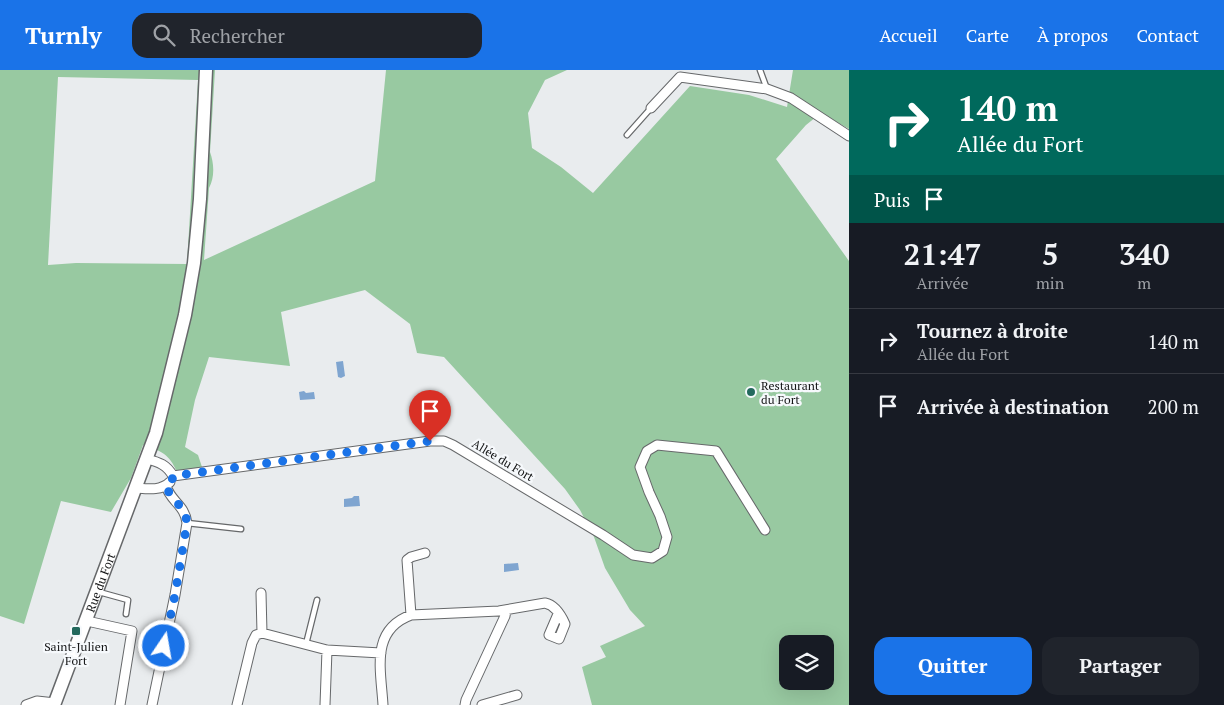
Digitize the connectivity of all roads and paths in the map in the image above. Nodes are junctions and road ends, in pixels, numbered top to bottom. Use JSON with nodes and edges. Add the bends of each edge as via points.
{"nodes":[{"id":1,"x":206,"y":70,"type":"edge"},
{"id":2,"x":760,"y":70,"type":"edge"},
{"id":3,"x":767,"y":89,"type":"junction"},
{"id":4,"x":651,"y":108,"type":"joint"},
{"id":5,"x":627,"y":136,"type":"dead end"},
{"id":6,"x":849,"y":136,"type":"edge"},
{"id":7,"x":147,"y":460,"type":"junction"},
{"id":8,"x":173,"y":476,"type":"junction"},
{"id":9,"x":166,"y":486,"type":"junction"},
{"id":10,"x":137,"y":488,"type":"junction"},
{"id":11,"x":187,"y":523,"type":"junction"},
{"id":12,"x":241,"y":529,"type":"dead end"},
{"id":13,"x":765,"y":530,"type":"dead end"},
{"id":14,"x":425,"y":553,"type":"dead end"},
{"id":15,"x":97,"y":592,"type":"junction"},
{"id":16,"x":261,"y":593,"type":"dead end"},
{"id":17,"x":317,"y":600,"type":"dead end"},
{"id":18,"x":506,"y":610,"type":"junction"},
{"id":19,"x":126,"y":614,"type":"dead end"},
{"id":20,"x":558,"y":614,"type":"dead end"},
{"id":21,"x":411,"y":615,"type":"junction"},
{"id":22,"x":87,"y":621,"type":"junction"},
{"id":23,"x":262,"y":633,"type":"junction"},
{"id":24,"x":306,"y":644,"type":"junction"},
{"id":25,"x":327,"y":650,"type":"junction"},
{"id":26,"x":380,"y":653,"type":"junction"},
{"id":27,"x":517,"y":695,"type":"dead end"},
{"id":28,"x":55,"y":704,"type":"edge"},
{"id":29,"x":26,"y":705,"type":"edge"},
{"id":30,"x":120,"y":705,"type":"edge"},
{"id":31,"x":152,"y":705,"type":"edge"},
{"id":32,"x":237,"y":705,"type":"edge"},
{"id":33,"x":325,"y":705,"type":"edge"},
{"id":34,"x":383,"y":705,"type":"edge"},
{"id":35,"x":465,"y":705,"type":"edge"},
{"id":36,"x":482,"y":705,"type":"edge"}],
"edges":[{"from":1,"to":7,"type":"main road","name":"Rue du Fort","via":[[194,264],[185,316]]},
{"from":2,"to":3,"type":"lane"},
{"from":3,"to":4,"type":"street","via":[[680,77]]},
{"from":3,"to":6,"type":"street","via":[[791,98]]},
{"from":4,"to":5,"type":"lane"},
{"from":7,"to":8,"type":"street","via":[[169,469]]},
{"from":7,"to":10,"type":"main road","name":"Rue du Fort"},
{"from":8,"to":9,"type":"street"},
{"from":8,"to":13,"type":"street","name":"Allée du Fort","via":[[444,441],[633,555],[652,558],[663,551],[667,537],[640,467],[647,450],[657,445],[716,451]]},
{"from":9,"to":10,"type":"street"},
{"from":9,"to":11,"type":"street","via":[[186,513]]},
{"from":10,"to":15,"type":"main road","name":"Rue du Fort"},
{"from":11,"to":12,"type":"lane"},
{"from":11,"to":31,"type":"street"},
{"from":14,"to":21,"type":"street","via":[[407,560]]},
{"from":15,"to":19,"type":"lane","via":[[128,600]]},
{"from":15,"to":22,"type":"main road","name":"Rue du Fort"},
{"from":16,"to":23,"type":"street"},
{"from":17,"to":24,"type":"lane"},
{"from":18,"to":20,"type":"street","via":[[545,602],[551,604]]},
{"from":18,"to":21,"type":"street"},
{"from":18,"to":35,"type":"street"},
{"from":21,"to":26,"type":"street","via":[[400,619],[391,628]]},
{"from":22,"to":28,"type":"main road","name":"Rue du Fort"},
{"from":22,"to":30,"type":"street","via":[[132,631]]},
{"from":23,"to":24,"type":"street"},
{"from":23,"to":32,"type":"street","via":[[256,635],[252,643]]},
{"from":24,"to":25,"type":"street"},
{"from":25,"to":26,"type":"street"},
{"from":25,"to":33,"type":"street"},
{"from":26,"to":34,"type":"street"},
{"from":27,"to":36,"type":"street"},
{"from":28,"to":29,"type":"street","via":[[37,701]]}]}
